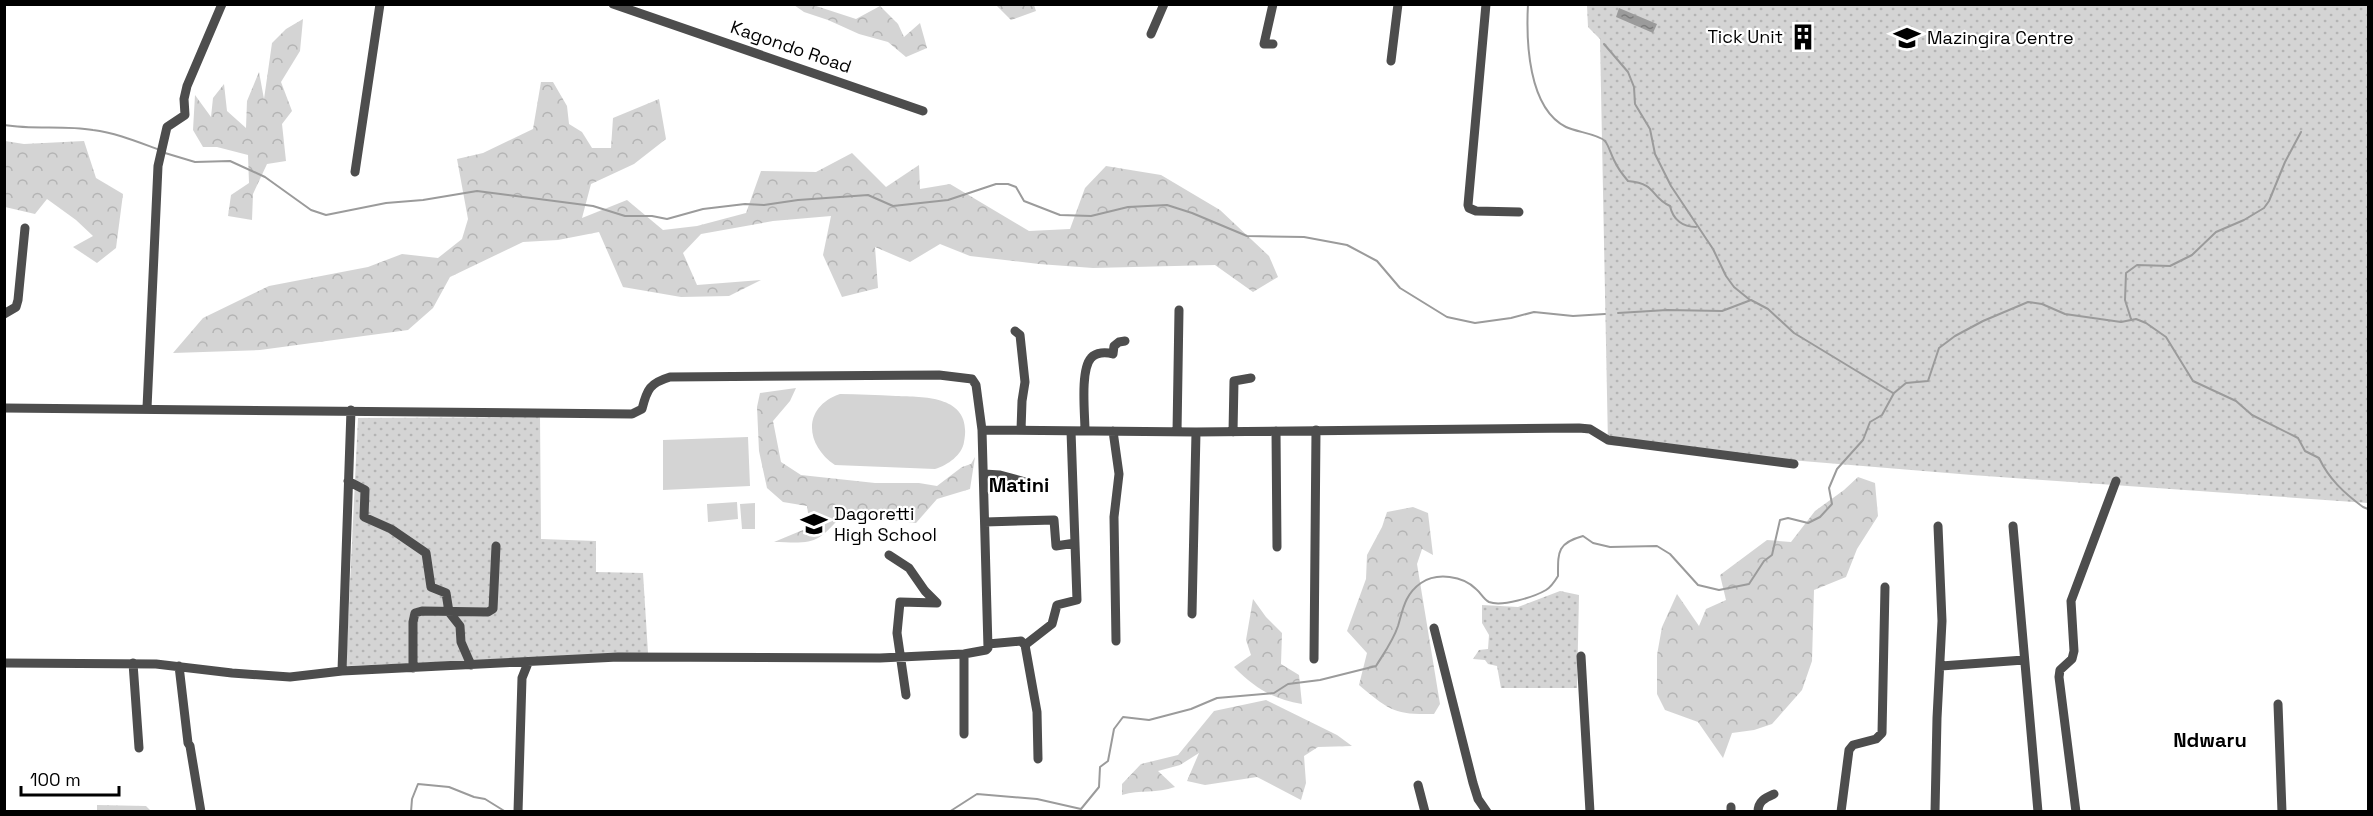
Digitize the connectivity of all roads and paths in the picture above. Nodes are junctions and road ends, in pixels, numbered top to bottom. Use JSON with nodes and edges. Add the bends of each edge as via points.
{"nodes":[{"id":1,"x":222,"y":4,"type":"edge"},
{"id":2,"x":380,"y":4,"type":"edge"},
{"id":3,"x":1164,"y":4,"type":"edge"},
{"id":4,"x":1273,"y":4,"type":"edge"},
{"id":5,"x":1398,"y":4,"type":"edge"},
{"id":6,"x":1485,"y":4,"type":"edge"},
{"id":7,"x":618,"y":5,"type":"edge"},
{"id":8,"x":1151,"y":34,"type":"dead end"},
{"id":9,"x":1273,"y":44,"type":"dead end"},
{"id":10,"x":1391,"y":62,"type":"dead end"},
{"id":11,"x":923,"y":111,"type":"dead end"},
{"id":12,"x":355,"y":172,"type":"dead end"},
{"id":13,"x":1518,"y":212,"type":"dead end"},
{"id":14,"x":25,"y":228,"type":"dead end"},
{"id":15,"x":1179,"y":310,"type":"dead end"},
{"id":16,"x":4,"y":314,"type":"edge"},
{"id":17,"x":1015,"y":331,"type":"dead end"},
{"id":18,"x":1125,"y":341,"type":"dead end"},
{"id":19,"x":1251,"y":378,"type":"dead end"},
{"id":20,"x":4,"y":408,"type":"edge"},
{"id":21,"x":147,"y":408,"type":"junction"},
{"id":22,"x":351,"y":410,"type":"junction"},
{"id":23,"x":982,"y":430,"type":"junction"},
{"id":24,"x":1021,"y":430,"type":"junction"},
{"id":25,"x":1316,"y":430,"type":"junction"},
{"id":26,"x":1071,"y":431,"type":"junction"},
{"id":27,"x":1085,"y":431,"type":"junction"},
{"id":28,"x":1113,"y":431,"type":"junction"},
{"id":29,"x":1276,"y":431,"type":"junction"},
{"id":30,"x":1177,"y":432,"type":"junction"},
{"id":31,"x":1196,"y":432,"type":"junction"},
{"id":32,"x":1233,"y":432,"type":"junction"},
{"id":33,"x":1794,"y":464,"type":"dead end"},
{"id":34,"x":984,"y":474,"type":"junction"},
{"id":35,"x":348,"y":481,"type":"junction"},
{"id":36,"x":2116,"y":481,"type":"dead end"},
{"id":37,"x":1029,"y":483,"type":"dead end"},
{"id":38,"x":985,"y":522,"type":"junction"},
{"id":39,"x":1938,"y":526,"type":"dead end"},
{"id":40,"x":2013,"y":526,"type":"dead end"},
{"id":41,"x":1075,"y":543,"type":"junction"},
{"id":42,"x":496,"y":546,"type":"dead end"},
{"id":43,"x":1277,"y":547,"type":"dead end"},
{"id":44,"x":889,"y":555,"type":"dead end"},
{"id":45,"x":1885,"y":588,"type":"dead end"},
{"id":46,"x":449,"y":612,"type":"junction"},
{"id":47,"x":1192,"y":614,"type":"dead end"},
{"id":48,"x":1434,"y":628,"type":"dead end"},
{"id":49,"x":1116,"y":641,"type":"dead end"},
{"id":50,"x":988,"y":644,"type":"junction"},
{"id":51,"x":1024,"y":645,"type":"junction"},
{"id":52,"x":964,"y":654,"type":"junction"},
{"id":53,"x":1581,"y":656,"type":"dead end"},
{"id":54,"x":900,"y":657,"type":"junction"},
{"id":55,"x":1314,"y":659,"type":"dead end"},
{"id":56,"x":2024,"y":660,"type":"junction"},
{"id":57,"x":4,"y":663,"type":"edge"},
{"id":58,"x":133,"y":663,"type":"junction"},
{"id":59,"x":528,"y":663,"type":"junction"},
{"id":60,"x":511,"y":664,"type":"junction"},
{"id":61,"x":471,"y":665,"type":"junction"},
{"id":62,"x":179,"y":666,"type":"junction"},
{"id":63,"x":1941,"y":666,"type":"junction"},
{"id":64,"x":413,"y":668,"type":"junction"},
{"id":65,"x":342,"y":671,"type":"junction"},
{"id":66,"x":522,"y":678,"type":"junction"},
{"id":67,"x":906,"y":695,"type":"dead end"},
{"id":68,"x":2278,"y":705,"type":"dead end"},
{"id":69,"x":964,"y":734,"type":"dead end"},
{"id":70,"x":139,"y":748,"type":"dead end"},
{"id":71,"x":1038,"y":759,"type":"dead end"},
{"id":72,"x":1418,"y":785,"type":"dead end"},
{"id":73,"x":1774,"y":794,"type":"dead end"},
{"id":74,"x":201,"y":812,"type":"edge"},
{"id":75,"x":518,"y":812,"type":"edge"},
{"id":76,"x":1425,"y":812,"type":"edge"},
{"id":77,"x":1487,"y":812,"type":"edge"},
{"id":78,"x":1590,"y":812,"type":"edge"},
{"id":79,"x":1758,"y":812,"type":"edge"},
{"id":80,"x":1841,"y":812,"type":"edge"},
{"id":81,"x":1935,"y":812,"type":"edge"},
{"id":82,"x":2038,"y":812,"type":"edge"},
{"id":83,"x":2076,"y":812,"type":"edge"},
{"id":84,"x":2282,"y":812,"type":"edge"}],
"edges":[{"from":1,"to":21,"type":"street","via":[[187,87],[185,115],[167,127],[158,166]]},
{"from":2,"to":12,"type":"street"},
{"from":3,"to":8,"type":"street"},
{"from":4,"to":9,"type":"street","via":[[1264,44]]},
{"from":5,"to":10,"type":"street"},
{"from":6,"to":13,"type":"street","via":[[1468,205],[1476,211]]},
{"from":7,"to":11,"type":"street","name":"Kagondo Road"},
{"from":14,"to":16,"type":"street","via":[[18,300],[16,307]]},
{"from":15,"to":30,"type":"street"},
{"from":17,"to":24,"type":"street","via":[[1020,335],[1025,382]]},
{"from":18,"to":27,"type":"street","via":[[1114,346],[1113,354],[1104,352],[1091,357],[1085,375]]},
{"from":19,"to":32,"type":"street","via":[[1234,381]]},
{"from":20,"to":21,"type":"street"},
{"from":21,"to":22,"type":"street"},
{"from":22,"to":23,"type":"street","via":[[632,414],[642,409],[656,382],[670,378],[948,375],[967,377],[976,385]]},
{"from":22,"to":35,"type":"street"},
{"from":23,"to":24,"type":"street"},
{"from":23,"to":34,"type":"street"},
{"from":24,"to":26,"type":"street"},
{"from":25,"to":29,"type":"street"},
{"from":25,"to":33,"type":"street","via":[[1579,428],[1590,429],[1608,440]]},
{"from":25,"to":55,"type":"street"},
{"from":26,"to":27,"type":"street"},
{"from":26,"to":41,"type":"street"},
{"from":27,"to":28,"type":"street"},
{"from":28,"to":30,"type":"street"},
{"from":28,"to":49,"type":"street","via":[[1119,474],[1114,517]]},
{"from":29,"to":32,"type":"street"},
{"from":29,"to":43,"type":"street"},
{"from":30,"to":31,"type":"street"},
{"from":31,"to":32,"type":"street"},
{"from":31,"to":47,"type":"street"},
{"from":34,"to":37,"type":"street"},
{"from":34,"to":38,"type":"street"},
{"from":35,"to":46,"type":"street","via":[[365,490],[364,517],[391,529],[426,553],[431,587],[446,592]]},
{"from":35,"to":65,"type":"street"},
{"from":36,"to":83,"type":"street","via":[[2071,601],[2074,651],[2059,677]]},
{"from":38,"to":41,"type":"street","via":[[1053,520],[1056,546]]},
{"from":38,"to":50,"type":"street"},
{"from":39,"to":63,"type":"street"},
{"from":40,"to":56,"type":"street"},
{"from":41,"to":51,"type":"street","via":[[1077,600],[1057,605],[1052,624]]},
{"from":42,"to":46,"type":"street","via":[[493,609]]},
{"from":44,"to":54,"type":"street","via":[[909,568],[937,603],[900,602]]},
{"from":45,"to":80,"type":"street","via":[[1882,733],[1849,750]]},
{"from":46,"to":61,"type":"street","via":[[460,626],[461,642]]},
{"from":46,"to":64,"type":"street","via":[[415,614]]},
{"from":48,"to":77,"type":"street","via":[[1473,783]]},
{"from":50,"to":51,"type":"street","via":[[1016,640]]},
{"from":50,"to":52,"type":"street","via":[[987,650]]},
{"from":51,"to":71,"type":"street","via":[[1036,701]]},
{"from":52,"to":54,"type":"street"},
{"from":52,"to":69,"type":"street"},
{"from":53,"to":78,"type":"street"},
{"from":54,"to":59,"type":"street","via":[[618,657]]},
{"from":54,"to":67,"type":"street"},
{"from":56,"to":63,"type":"street"},
{"from":56,"to":82,"type":"street"},
{"from":57,"to":58,"type":"street"},
{"from":58,"to":62,"type":"street"},
{"from":58,"to":70,"type":"street"},
{"from":59,"to":60,"type":"street"},
{"from":59,"to":66,"type":"street"},
{"from":60,"to":61,"type":"street"},
{"from":60,"to":66,"type":"street"},
{"from":61,"to":64,"type":"street"},
{"from":62,"to":65,"type":"street","via":[[290,677]]},
{"from":62,"to":74,"type":"street"},
{"from":63,"to":81,"type":"street"},
{"from":64,"to":65,"type":"street"},
{"from":66,"to":75,"type":"street"},
{"from":68,"to":84,"type":"street"},
{"from":72,"to":76,"type":"street"},
{"from":73,"to":79,"type":"street","via":[[1763,799]]}]}
